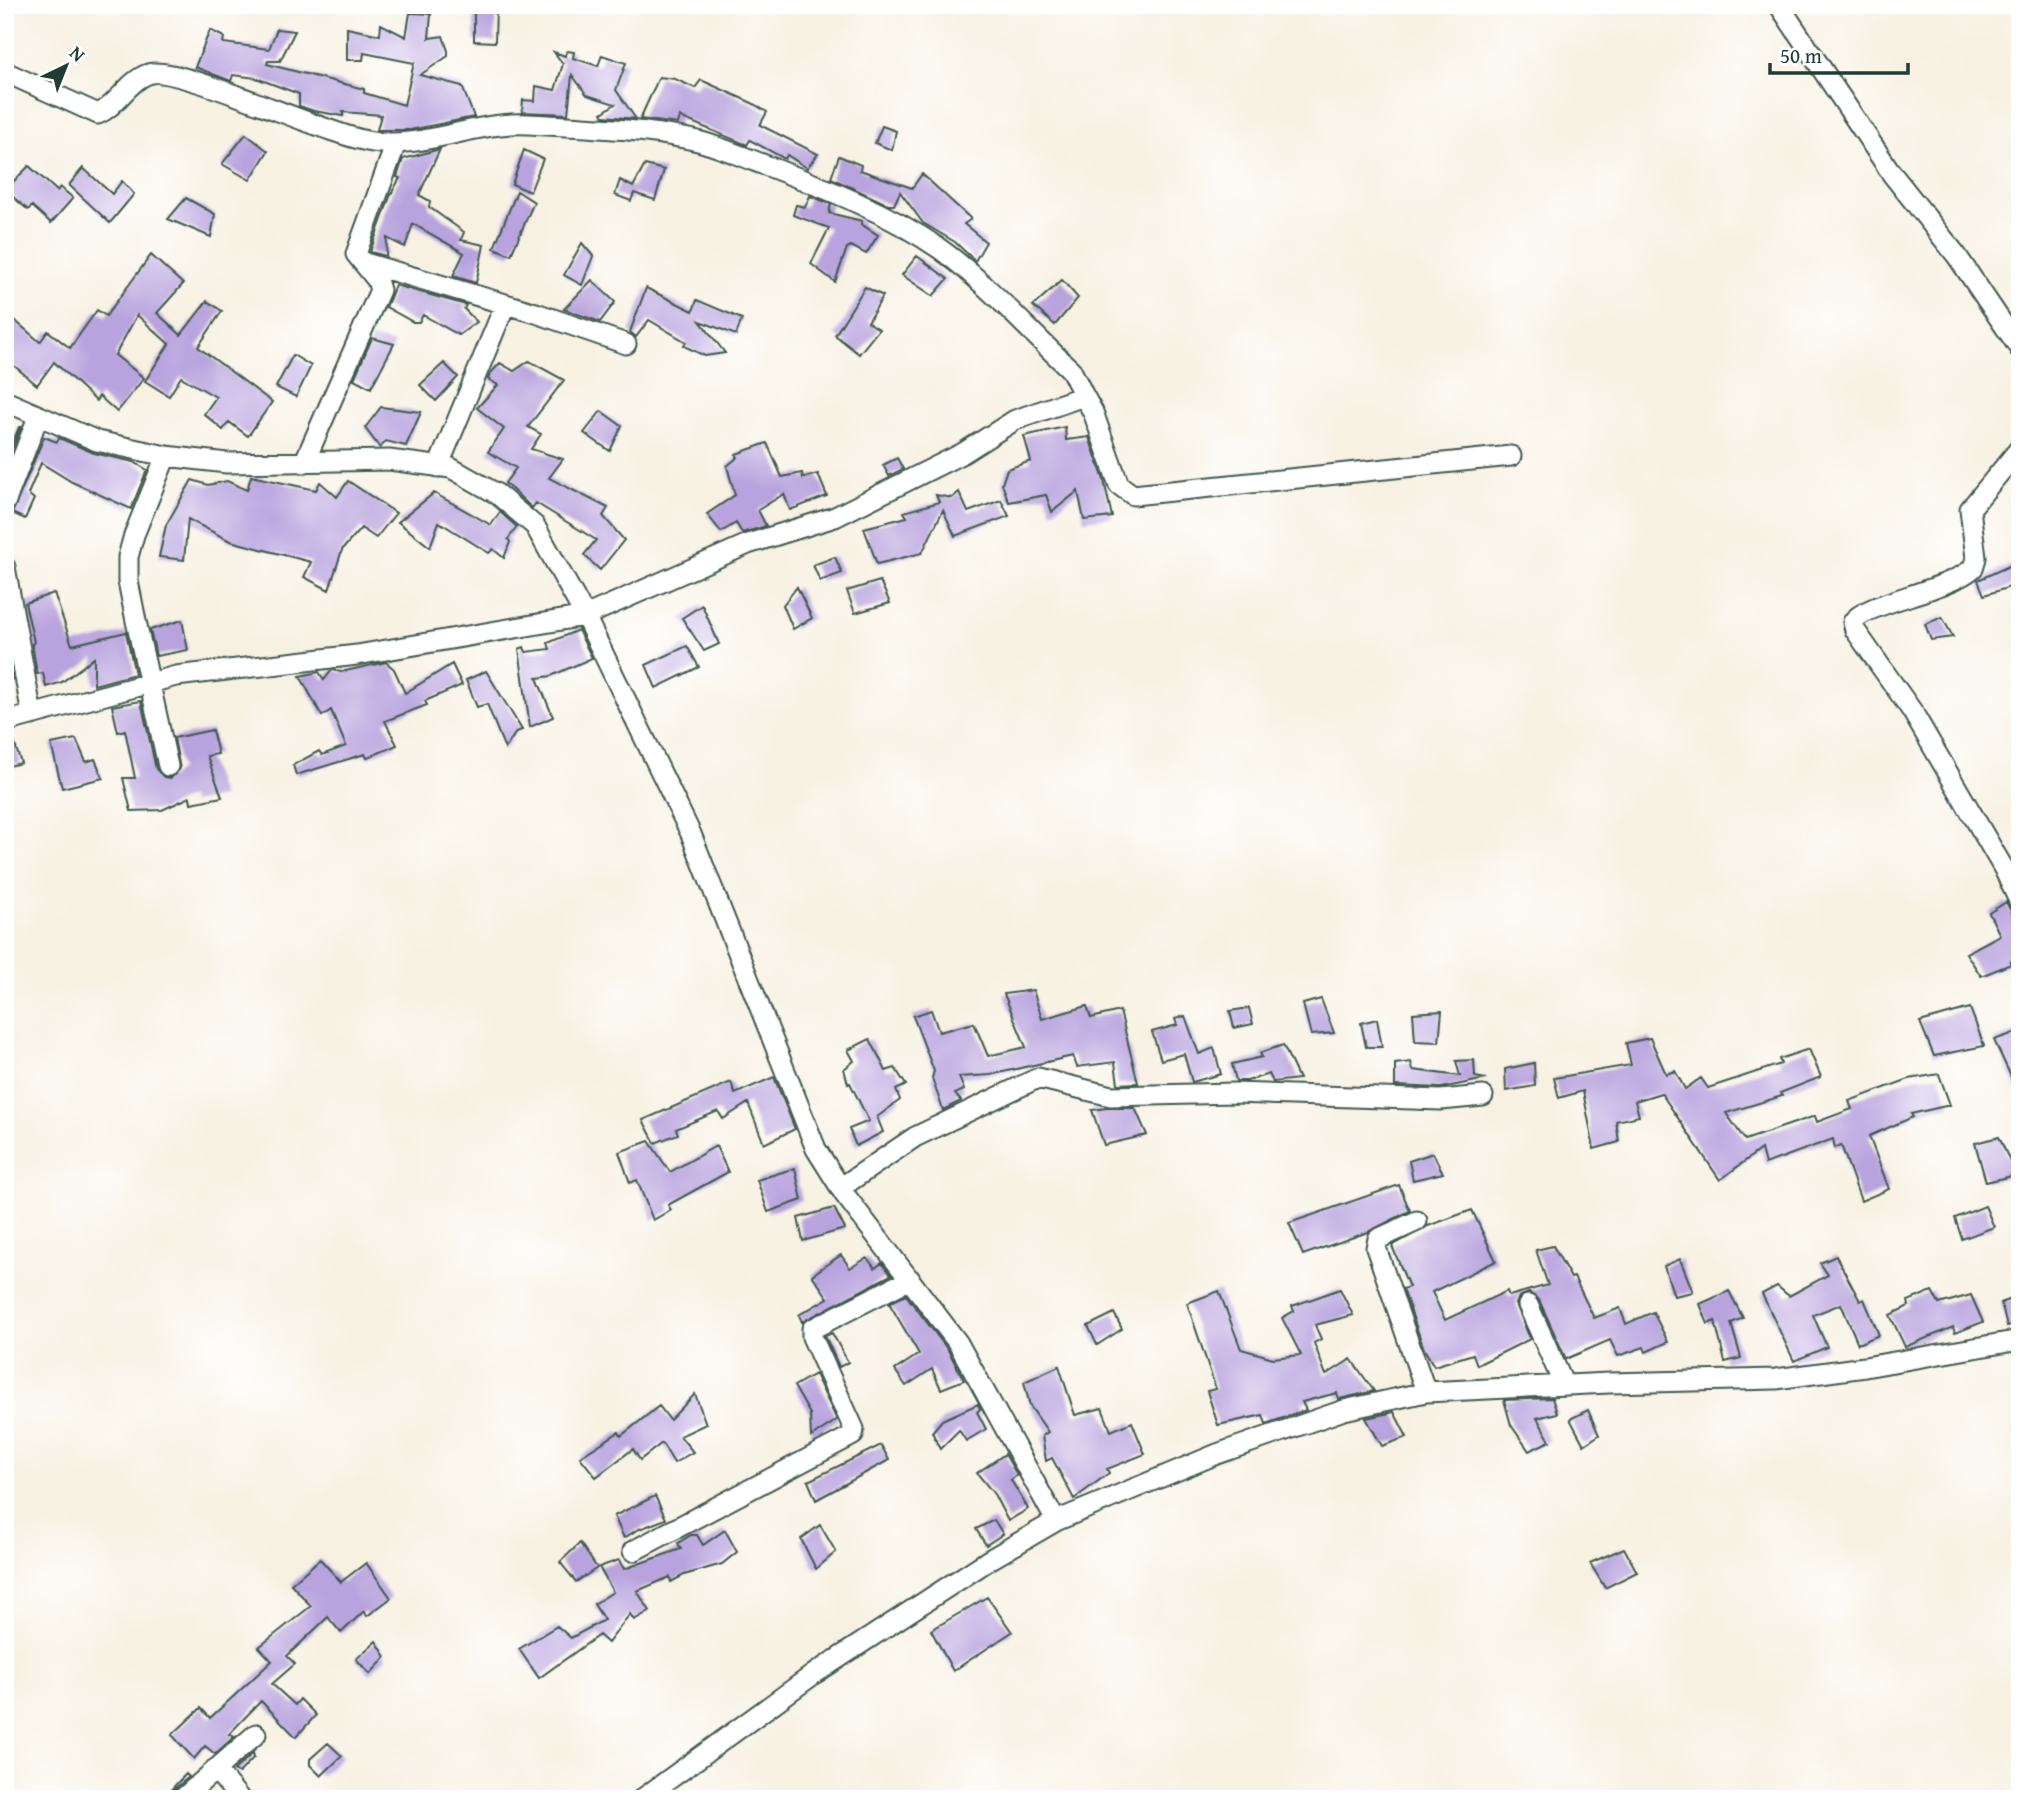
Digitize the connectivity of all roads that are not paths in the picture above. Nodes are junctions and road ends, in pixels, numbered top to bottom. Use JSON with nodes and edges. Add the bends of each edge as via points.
{"nodes":[{"id":1,"x":1779,"y":5,"type":"edge"},
{"id":2,"x":5,"y":72,"type":"edge"},
{"id":3,"x":396,"y":143,"type":"junction"},
{"id":4,"x":361,"y":262,"type":"junction"},
{"id":5,"x":505,"y":305,"type":"junction"},
{"id":6,"x":626,"y":344,"type":"dead end"},
{"id":7,"x":2020,"y":349,"type":"edge"},
{"id":8,"x":1084,"y":396,"type":"junction"},
{"id":9,"x":5,"y":401,"type":"edge"},
{"id":10,"x":38,"y":417,"type":"junction"},
{"id":11,"x":2020,"y":448,"type":"edge"},
{"id":12,"x":166,"y":456,"type":"junction"},
{"id":13,"x":1511,"y":456,"type":"dead end"},
{"id":14,"x":304,"y":463,"type":"junction"},
{"id":15,"x":438,"y":467,"type":"junction"},
{"id":16,"x":5,"y":503,"type":"edge"},
{"id":17,"x":5,"y":567,"type":"edge"},
{"id":18,"x":585,"y":616,"type":"junction"},
{"id":19,"x":150,"y":683,"type":"junction"},
{"id":20,"x":32,"y":715,"type":"junction"},
{"id":21,"x":5,"y":722,"type":"edge"},
{"id":22,"x":168,"y":766,"type":"dead end"},
{"id":23,"x":2020,"y":903,"type":"edge"},
{"id":24,"x":1483,"y":1096,"type":"dead end"},
{"id":25,"x":840,"y":1188,"type":"junction"},
{"id":26,"x":1417,"y":1221,"type":"dead end"},
{"id":27,"x":910,"y":1279,"type":"junction"},
{"id":28,"x":1528,"y":1306,"type":"dead end"},
{"id":29,"x":2020,"y":1340,"type":"edge"},
{"id":30,"x":1564,"y":1385,"type":"junction"},
{"id":31,"x":1426,"y":1392,"type":"junction"},
{"id":32,"x":1056,"y":1521,"type":"junction"},
{"id":33,"x":633,"y":1551,"type":"dead end"},
{"id":34,"x":256,"y":1734,"type":"dead end"},
{"id":35,"x":215,"y":1769,"type":"junction"},
{"id":36,"x":182,"y":1799,"type":"edge"},
{"id":37,"x":240,"y":1799,"type":"edge"},
{"id":38,"x":642,"y":1799,"type":"edge"}],
"edges":[{"from":1,"to":7,"type":"street","via":[[1892,174],[1957,256]]},
{"from":2,"to":3,"type":"street","via":[[98,114],[149,73],[171,73],[328,131]]},
{"from":3,"to":4,"type":"street","via":[[356,254]]},
{"from":3,"to":8,"type":"street","via":[[525,124],[663,135],[713,145],[838,194],[942,250],[1070,370]]},
{"from":4,"to":5,"type":"street"},
{"from":4,"to":14,"type":"street","via":[[380,290]]},
{"from":5,"to":6,"type":"street"},
{"from":5,"to":15,"type":"street"},
{"from":8,"to":13,"type":"street","via":[[1119,485],[1133,495]]},
{"from":8,"to":18,"type":"street","via":[[1014,420],[963,453],[841,514],[748,544]]},
{"from":9,"to":10,"type":"street"},
{"from":10,"to":12,"type":"street","via":[[97,441]]},
{"from":10,"to":16,"type":"street"},
{"from":11,"to":23,"type":"street","via":[[1970,509],[1976,558],[1973,568],[1939,588],[1863,612],[1853,622],[1919,722]]},
{"from":12,"to":14,"type":"street","via":[[227,463]]},
{"from":12,"to":19,"type":"street","via":[[128,557],[128,581]]},
{"from":14,"to":15,"type":"street","via":[[389,460]]},
{"from":15,"to":18,"type":"street","via":[[451,468],[497,494],[535,526]]},
{"from":17,"to":20,"type":"street"},
{"from":18,"to":19,"type":"street"},
{"from":18,"to":25,"type":"street","via":[[691,834],[806,1126]]},
{"from":19,"to":20,"type":"street"},
{"from":19,"to":22,"type":"street"},
{"from":20,"to":21,"type":"street"},
{"from":24,"to":25,"type":"street","via":[[1441,1100],[1234,1093],[1111,1096],[1038,1078],[915,1137]]},
{"from":25,"to":27,"type":"street"},
{"from":26,"to":31,"type":"street","via":[[1385,1233],[1376,1248]]},
{"from":27,"to":32,"type":"street","via":[[966,1355]]},
{"from":27,"to":33,"type":"street","via":[[812,1329],[853,1435]]},
{"from":28,"to":30,"type":"street"},
{"from":29,"to":30,"type":"street","via":[[1776,1378]]},
{"from":30,"to":31,"type":"street"},
{"from":31,"to":32,"type":"street","via":[[1362,1404],[1217,1454]]},
{"from":32,"to":38,"type":"street","via":[[814,1674]]},
{"from":34,"to":35,"type":"street"},
{"from":35,"to":36,"type":"street"},
{"from":35,"to":37,"type":"street"}]}
